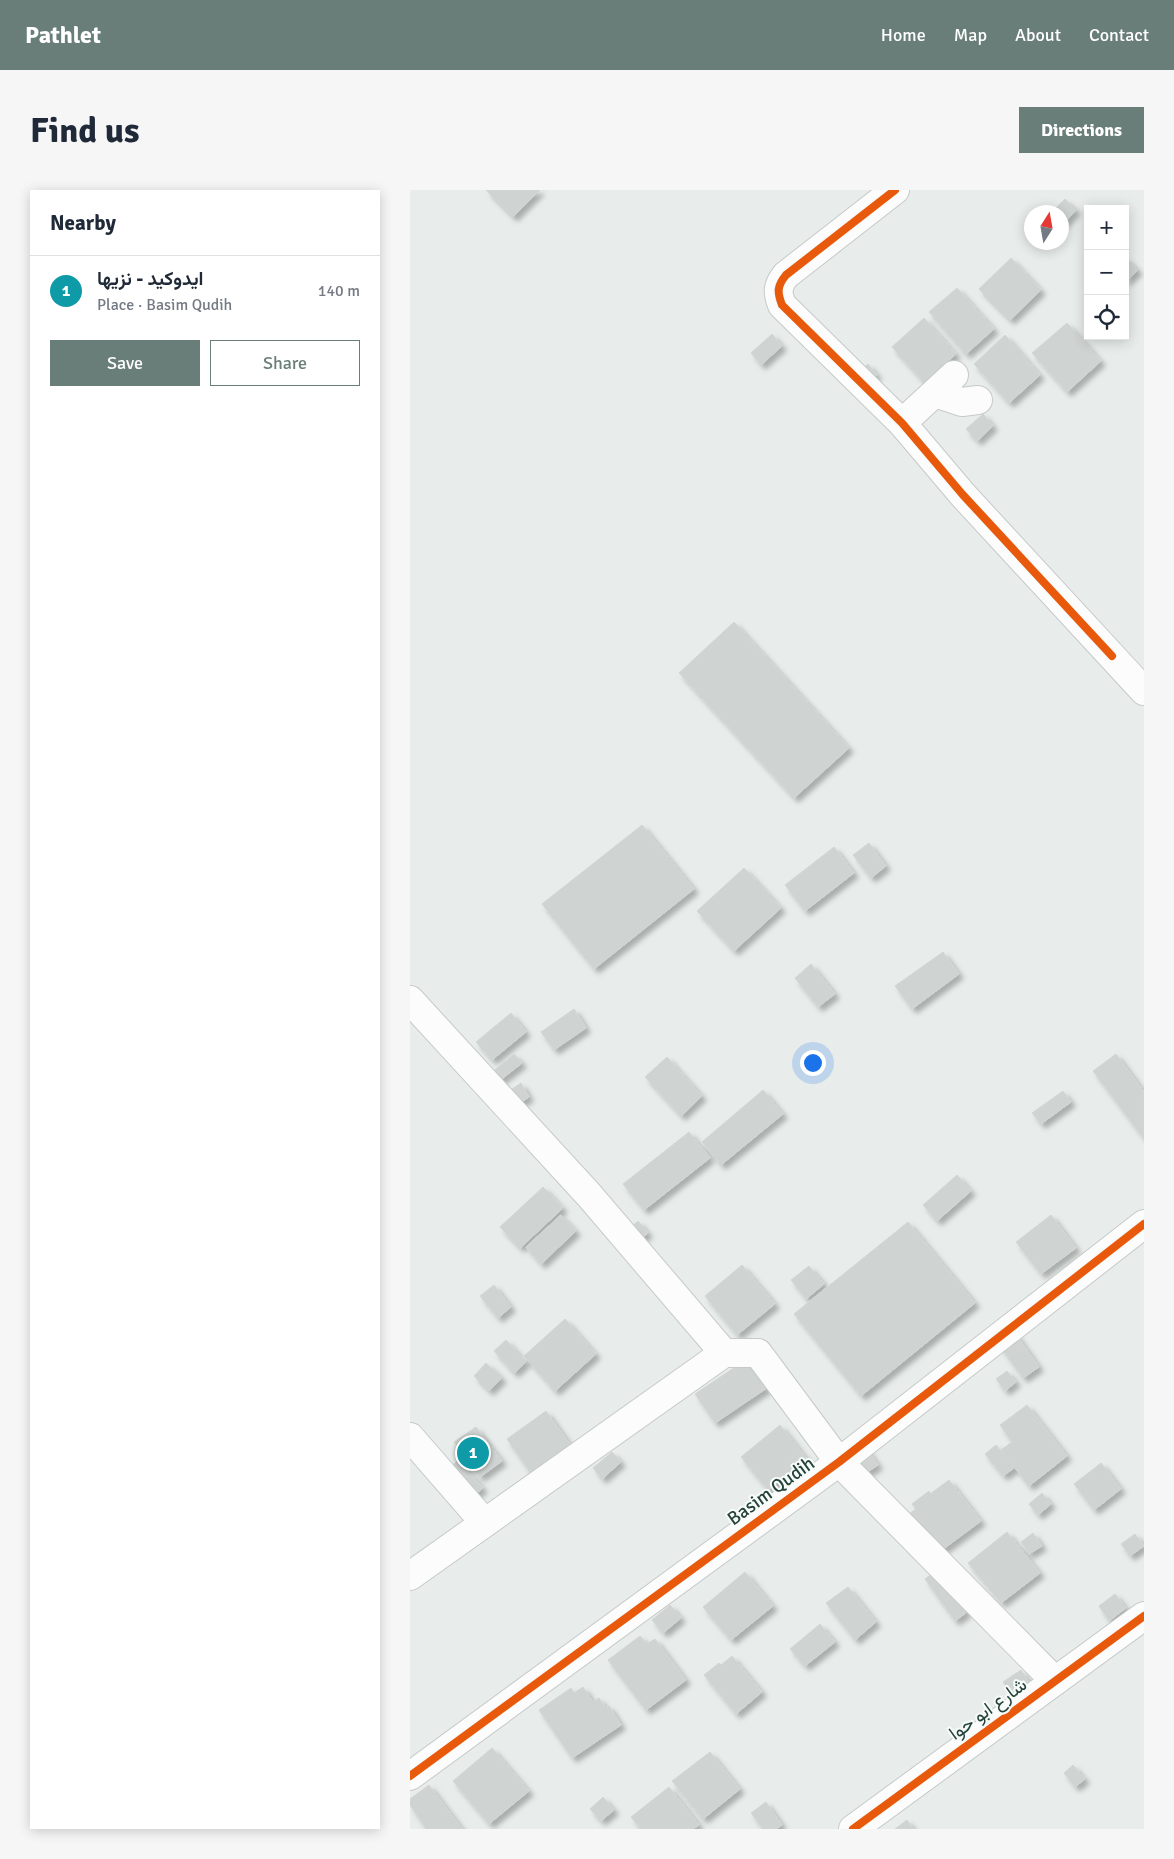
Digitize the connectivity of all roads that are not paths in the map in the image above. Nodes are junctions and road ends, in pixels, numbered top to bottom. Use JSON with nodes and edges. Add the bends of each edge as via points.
{"nodes":[{"id":1,"x":895,"y":190,"type":"edge"},
{"id":2,"x":954,"y":374,"type":"dead end"},
{"id":3,"x":935,"y":393,"type":"junction"},
{"id":4,"x":978,"y":400,"type":"dead end"},
{"id":5,"x":902,"y":424,"type":"junction"},
{"id":6,"x":1144,"y":691,"type":"edge"},
{"id":7,"x":410,"y":1000,"type":"edge"},
{"id":8,"x":1144,"y":1224,"type":"edge"},
{"id":9,"x":724,"y":1352,"type":"junction"},
{"id":10,"x":410,"y":1437,"type":"edge"},
{"id":11,"x":839,"y":1462,"type":"junction"},
{"id":12,"x":484,"y":1522,"type":"junction"},
{"id":13,"x":410,"y":1576,"type":"edge"},
{"id":14,"x":1144,"y":1616,"type":"edge"},
{"id":15,"x":1054,"y":1681,"type":"junction"},
{"id":16,"x":410,"y":1776,"type":"edge"},
{"id":17,"x":852,"y":1829,"type":"edge"}],
"edges":[{"from":1,"to":5,"type":"street","via":[[786,275],[778,290],[782,305]]},
{"from":2,"to":3,"type":"street"},
{"from":3,"to":4,"type":"street","via":[[962,402]]},
{"from":3,"to":5,"type":"street"},
{"from":5,"to":6,"type":"street"},
{"from":7,"to":9,"type":"street","via":[[589,1195]]},
{"from":8,"to":11,"type":"street","name":"Basim Qudih"},
{"from":9,"to":11,"type":"street","via":[[758,1353]]},
{"from":9,"to":12,"type":"street"},
{"from":10,"to":12,"type":"street"},
{"from":11,"to":15,"type":"street"},
{"from":11,"to":16,"type":"street","name":"Basim Qudih"},
{"from":12,"to":13,"type":"street"},
{"from":14,"to":15,"type":"street","name":"شارع ابو حوا"},
{"from":15,"to":17,"type":"street","name":"شارع ابو حوا"}]}
